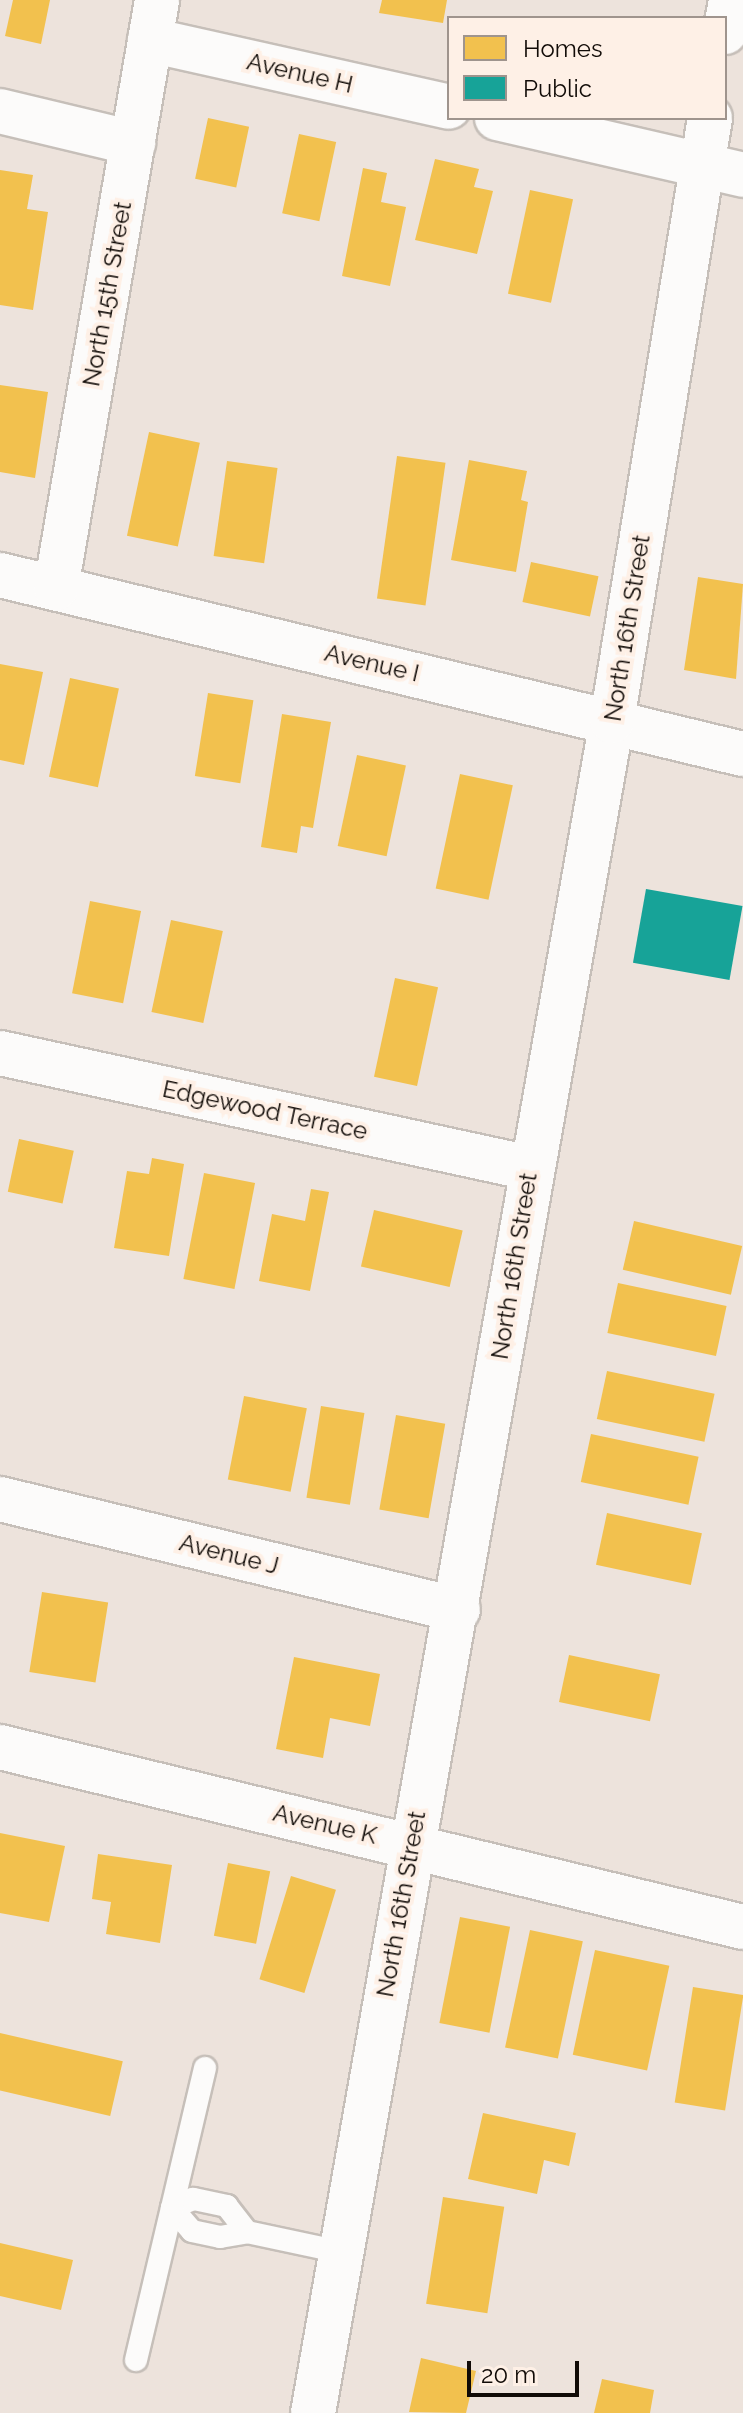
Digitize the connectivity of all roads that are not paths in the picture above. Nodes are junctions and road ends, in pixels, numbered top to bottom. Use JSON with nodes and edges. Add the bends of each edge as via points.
{"nodes":[{"id":1,"x":731,"y":0,"type":"edge"},
{"id":2,"x":154,"y":20,"type":"edge"},
{"id":3,"x":727,"y":21,"type":"edge"},
{"id":4,"x":447,"y":106,"type":"edge"},
{"id":5,"x":0,"y":111,"type":"edge"},
{"id":6,"x":506,"y":120,"type":"edge"},
{"id":7,"x":711,"y":120,"type":"edge"},
{"id":8,"x":133,"y":143,"type":"junction"},
{"id":9,"x":723,"y":169,"type":"edge"},
{"id":10,"x":0,"y":575,"type":"edge"},
{"id":11,"x":56,"y":588,"type":"junction"},
{"id":12,"x":612,"y":721,"type":"junction"},
{"id":13,"x":743,"y":754,"type":"edge"},
{"id":14,"x":0,"y":1053,"type":"edge"},
{"id":15,"x":530,"y":1168,"type":"junction"},
{"id":16,"x":0,"y":1499,"type":"edge"},
{"id":17,"x":458,"y":1610,"type":"junction"},
{"id":18,"x":0,"y":1747,"type":"edge"},
{"id":19,"x":411,"y":1844,"type":"junction"},
{"id":20,"x":743,"y":1927,"type":"edge"},
{"id":21,"x":205,"y":2068,"type":"dead end"},
{"id":22,"x":172,"y":2208,"type":"junction"},
{"id":23,"x":247,"y":2232,"type":"junction"},
{"id":24,"x":341,"y":2252,"type":"junction"},
{"id":25,"x":136,"y":2360,"type":"dead end"},
{"id":26,"x":313,"y":2413,"type":"edge"}],
"edges":[{"from":1,"to":3,"type":"street"},
{"from":2,"to":4,"type":"street","name":"Avenue H"},
{"from":2,"to":8,"type":"street","name":"North 15th Street"},
{"from":5,"to":8,"type":"street"},
{"from":6,"to":9,"type":"street"},
{"from":7,"to":9,"type":"street","name":"North 16th Street"},
{"from":8,"to":11,"type":"street","name":"North 15th Street"},
{"from":9,"to":12,"type":"street","name":"North 16th Street"},
{"from":10,"to":11,"type":"street","name":"Avenue I"},
{"from":11,"to":12,"type":"street","name":"Avenue I"},
{"from":12,"to":13,"type":"street","name":"Avenue I"},
{"from":12,"to":15,"type":"street","name":"North 16th Street"},
{"from":14,"to":15,"type":"street","name":"Edgewood Terrace"},
{"from":15,"to":17,"type":"street","name":"North 16th Street"},
{"from":16,"to":17,"type":"street","name":"Avenue J"},
{"from":17,"to":19,"type":"street","name":"North 16th Street"},
{"from":18,"to":19,"type":"street","name":"Avenue K"},
{"from":19,"to":20,"type":"street","name":"Avenue K"},
{"from":19,"to":24,"type":"street","name":"North 16th Street"},
{"from":21,"to":22,"type":"lane"},
{"from":22,"to":23,"type":"lane","via":[[192,2231],[220,2237]]},
{"from":22,"to":23,"type":"lane","via":[[193,2199],[227,2206]]},
{"from":22,"to":25,"type":"lane"},
{"from":23,"to":24,"type":"lane"},
{"from":24,"to":26,"type":"street","name":"North 16th Street"}]}
